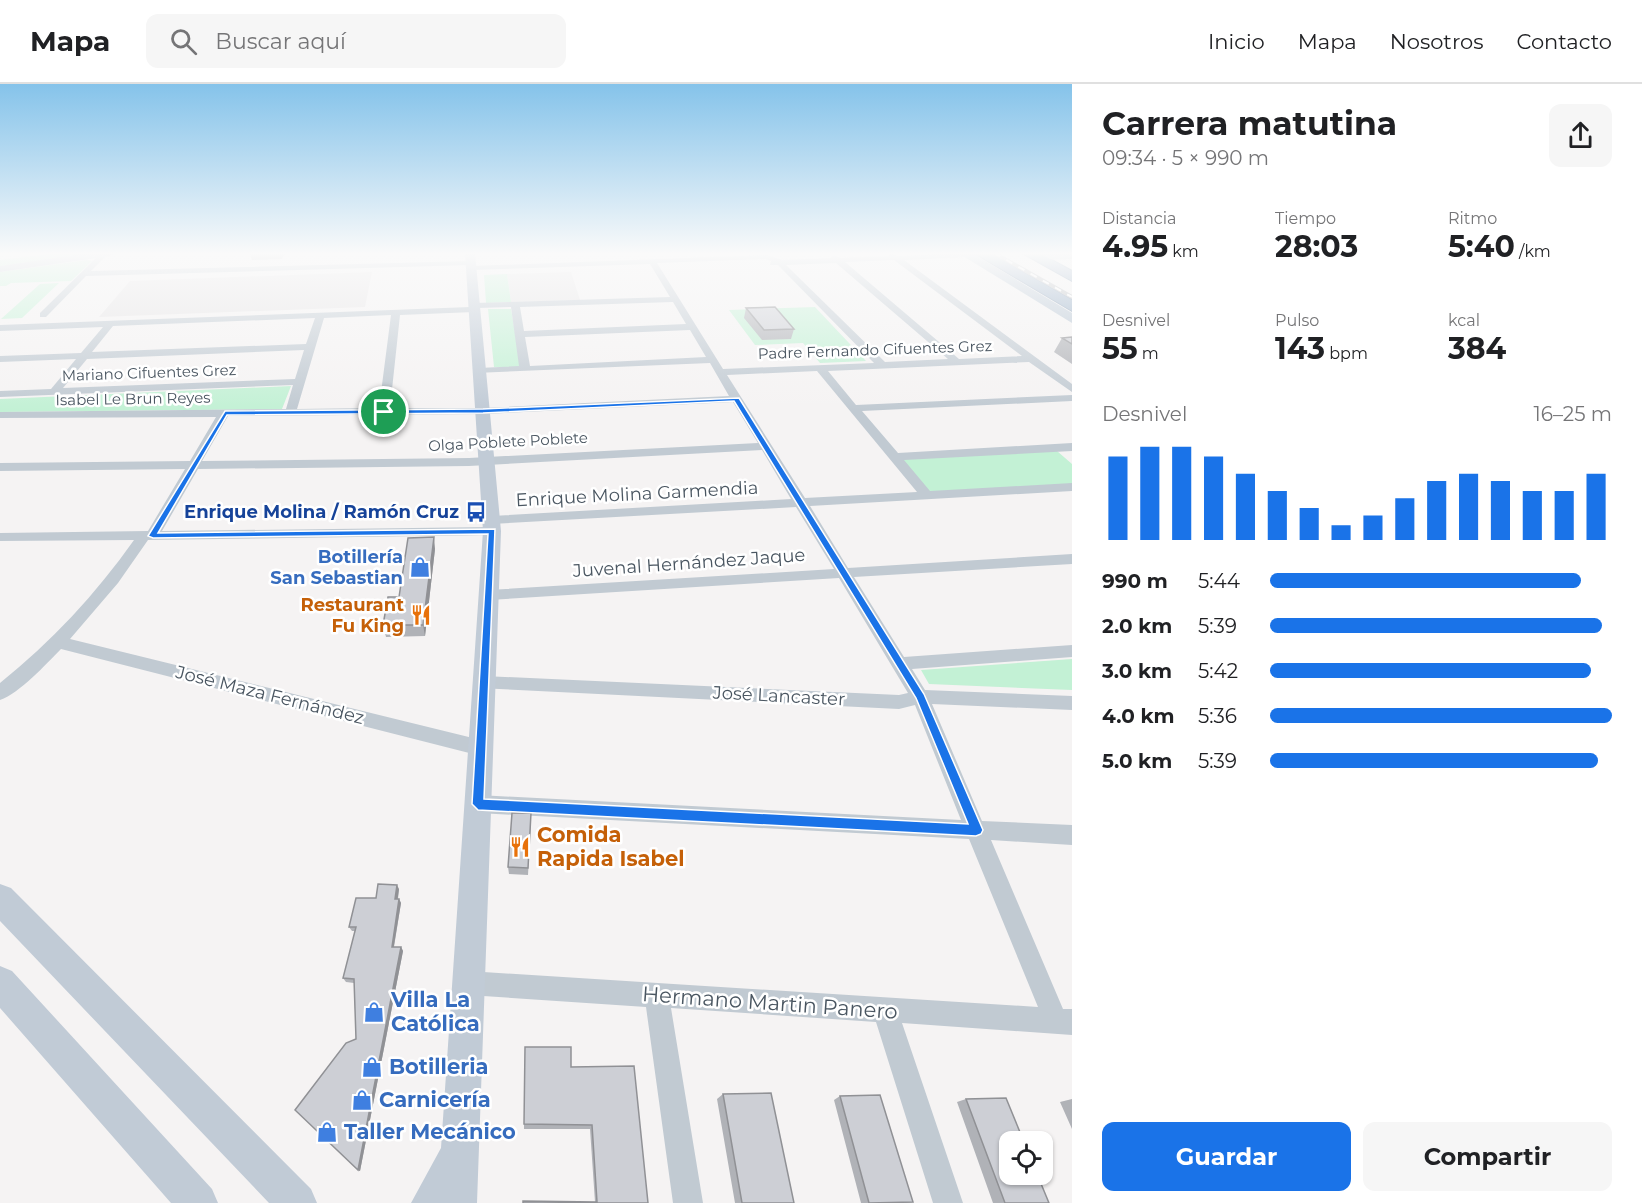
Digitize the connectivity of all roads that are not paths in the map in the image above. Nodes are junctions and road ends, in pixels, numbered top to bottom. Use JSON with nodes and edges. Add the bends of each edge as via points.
{"nodes":[{"id":1,"x":53,"y":305,"type":"edge"},
{"id":2,"x":498,"y":305,"type":"edge"},
{"id":3,"x":515,"y":305,"type":"edge"},
{"id":4,"x":679,"y":305,"type":"edge"},
{"id":5,"x":822,"y":305,"type":"edge"},
{"id":6,"x":891,"y":305,"type":"edge"},
{"id":7,"x":958,"y":305,"type":"edge"},
{"id":8,"x":1050,"y":305,"type":"edge"},
{"id":9,"x":1056,"y":305,"type":"edge"},
{"id":10,"x":474,"y":307,"type":"junction"},
{"id":11,"x":396,"y":312,"type":"junction"},
{"id":12,"x":1072,"y":314,"type":"edge"},
{"id":13,"x":43,"y":315,"type":"dead end"},
{"id":14,"x":320,"y":315,"type":"junction"},
{"id":15,"x":1072,"y":319,"type":"edge"},
{"id":16,"x":110,"y":324,"type":"junction"},
{"id":17,"x":692,"y":327,"type":"junction"},
{"id":18,"x":0,"y":328,"type":"edge"},
{"id":19,"x":520,"y":334,"type":"junction"},
{"id":20,"x":310,"y":347,"type":"junction"},
{"id":21,"x":83,"y":356,"type":"junction"},
{"id":22,"x":0,"y":359,"type":"edge"},
{"id":23,"x":1031,"y":359,"type":"junction"},
{"id":24,"x":957,"y":362,"type":"junction"},
{"id":25,"x":882,"y":365,"type":"junction"},
{"id":26,"x":716,"y":366,"type":"junction"},
{"id":27,"x":820,"y":368,"type":"junction"},
{"id":28,"x":525,"y":369,"type":"junction"},
{"id":29,"x":479,"y":370,"type":"junction"},
{"id":30,"x":299,"y":382,"type":"junction"},
{"id":31,"x":1072,"y":389,"type":"edge"},
{"id":32,"x":54,"y":392,"type":"junction"},
{"id":33,"x":0,"y":394,"type":"edge"},
{"id":34,"x":1072,"y":398,"type":"edge"},
{"id":35,"x":736,"y":399,"type":"junction"},
{"id":36,"x":854,"y":408,"type":"junction"},
{"id":37,"x":483,"y":411,"type":"junction"},
{"id":38,"x":384,"y":412,"type":"junction"},
{"id":39,"x":225,"y":413,"type":"junction"},
{"id":40,"x":290,"y":413,"type":"junction"},
{"id":41,"x":0,"y":416,"type":"edge"},
{"id":42,"x":765,"y":446,"type":"junction"},
{"id":43,"x":1072,"y":447,"type":"edge"},
{"id":44,"x":1058,"y":448,"type":"junction"},
{"id":45,"x":895,"y":457,"type":"junction"},
{"id":46,"x":487,"y":460,"type":"junction"},
{"id":47,"x":1072,"y":460,"type":"edge"},
{"id":48,"x":194,"y":465,"type":"junction"},
{"id":49,"x":0,"y":467,"type":"edge"},
{"id":50,"x":1072,"y":487,"type":"edge"},
{"id":51,"x":926,"y":495,"type":"junction"},
{"id":52,"x":800,"y":502,"type":"junction"},
{"id":53,"x":492,"y":526,"type":"junction"},
{"id":54,"x":148,"y":536,"type":"junction"},
{"id":55,"x":0,"y":537,"type":"edge"},
{"id":56,"x":1072,"y":559,"type":"edge"},
{"id":57,"x":843,"y":573,"type":"junction"},
{"id":58,"x":489,"y":595,"type":"junction"},
{"id":59,"x":58,"y":642,"type":"junction"},
{"id":60,"x":1072,"y":651,"type":"edge"},
{"id":61,"x":900,"y":664,"type":"junction"},
{"id":62,"x":484,"y":683,"type":"junction"},
{"id":63,"x":0,"y":693,"type":"edge"},
{"id":64,"x":920,"y":696,"type":"junction"},
{"id":65,"x":1072,"y":703,"type":"edge"},
{"id":66,"x":481,"y":748,"type":"junction"},
{"id":67,"x":478,"y":804,"type":"junction"},
{"id":68,"x":976,"y":830,"type":"junction"},
{"id":69,"x":1072,"y":835,"type":"edge"},
{"id":70,"x":0,"y":899,"type":"edge"},
{"id":71,"x":0,"y":982,"type":"edge"},
{"id":72,"x":468,"y":984,"type":"junction"},
{"id":73,"x":657,"y":995,"type":"junction"},
{"id":74,"x":885,"y":1011,"type":"junction"},
{"id":75,"x":1064,"y":1022,"type":"edge"},
{"id":76,"x":460,"y":1151,"type":"junction"},
{"id":77,"x":198,"y":1203,"type":"edge"},
{"id":78,"x":297,"y":1203,"type":"edge"},
{"id":79,"x":431,"y":1203,"type":"edge"},
{"id":80,"x":457,"y":1203,"type":"edge"},
{"id":81,"x":688,"y":1203,"type":"edge"},
{"id":82,"x":948,"y":1203,"type":"edge"}],
"edges":[{"from":1,"to":13,"type":"street"},
{"from":2,"to":10,"type":"street"},
{"from":3,"to":19,"type":"street"},
{"from":4,"to":17,"type":"street"},
{"from":5,"to":25,"type":"street"},
{"from":6,"to":24,"type":"street"},
{"from":7,"to":23,"type":"street"},
{"from":8,"to":15,"type":"main road"},
{"from":9,"to":12,"type":"highway"},
{"from":10,"to":11,"type":"street"},
{"from":10,"to":29,"type":"street"},
{"from":11,"to":14,"type":"street"},
{"from":11,"to":38,"type":"street"},
{"from":14,"to":16,"type":"street"},
{"from":14,"to":20,"type":"street"},
{"from":16,"to":18,"type":"street"},
{"from":16,"to":21,"type":"street"},
{"from":17,"to":19,"type":"street"},
{"from":17,"to":26,"type":"street"},
{"from":19,"to":28,"type":"street"},
{"from":20,"to":21,"type":"street"},
{"from":20,"to":30,"type":"street"},
{"from":21,"to":22,"type":"street"},
{"from":21,"to":32,"type":"street"},
{"from":23,"to":24,"type":"street","name":"Padre Fernando Cifuentes Grez"},
{"from":23,"to":31,"type":"street"},
{"from":24,"to":25,"type":"street","name":"Padre Fernando Cifuentes Grez"},
{"from":25,"to":27,"type":"street","name":"Padre Fernando Cifuentes Grez"},
{"from":26,"to":27,"type":"street","name":"Padre Fernando Cifuentes Grez"},
{"from":26,"to":28,"type":"street"},
{"from":26,"to":35,"type":"street"},
{"from":27,"to":36,"type":"street"},
{"from":28,"to":29,"type":"street"},
{"from":29,"to":37,"type":"street"},
{"from":30,"to":32,"type":"street","name":"Mariano Cifuentes Grez"},
{"from":30,"to":40,"type":"street"},
{"from":32,"to":33,"type":"street","name":"Mariano Cifuentes Grez"},
{"from":34,"to":36,"type":"street"},
{"from":35,"to":37,"type":"street","name":"Isabel Le Brun Reyes"},
{"from":35,"to":42,"type":"street"},
{"from":36,"to":45,"type":"street"},
{"from":37,"to":38,"type":"street","name":"Isabel Le Brun Reyes"},
{"from":37,"to":46,"type":"street"},
{"from":38,"to":40,"type":"street","name":"Isabel Le Brun Reyes"},
{"from":39,"to":40,"type":"street","name":"Isabel Le Brun Reyes"},
{"from":39,"to":41,"type":"street","name":"Isabel Le Brun Reyes"},
{"from":39,"to":48,"type":"street"},
{"from":42,"to":46,"type":"street","name":"Olga Poblete Poblete"},
{"from":42,"to":52,"type":"street"},
{"from":43,"to":44,"type":"street"},
{"from":44,"to":45,"type":"street"},
{"from":44,"to":47,"type":"street"},
{"from":45,"to":51,"type":"street"},
{"from":46,"to":48,"type":"street","name":"Olga Poblete Poblete"},
{"from":46,"to":53,"type":"street"},
{"from":48,"to":49,"type":"street","name":"Olga Poblete Poblete"},
{"from":48,"to":54,"type":"street"},
{"from":50,"to":51,"type":"street","name":"Enrique Molina Garmendia"},
{"from":51,"to":52,"type":"street","name":"Enrique Molina Garmendia"},
{"from":52,"to":53,"type":"street","name":"Enrique Molina Garmendia"},
{"from":52,"to":57,"type":"street"},
{"from":53,"to":54,"type":"street","name":"Enrique Molina Garmendia"},
{"from":53,"to":58,"type":"street"},
{"from":54,"to":55,"type":"street","name":"Enrique Molina Garmendia"},
{"from":54,"to":59,"type":"street","via":[[108,588]]},
{"from":56,"to":57,"type":"street","name":"Juvenal Hernández Jaque"},
{"from":57,"to":58,"type":"street","name":"Juvenal Hernández Jaque"},
{"from":57,"to":61,"type":"street"},
{"from":58,"to":62,"type":"street"},
{"from":59,"to":63,"type":"street"},
{"from":59,"to":66,"type":"street","name":"José Maza Fernández"},
{"from":60,"to":61,"type":"street"},
{"from":61,"to":64,"type":"street"},
{"from":62,"to":64,"type":"street","name":"José Lancaster","via":[[899,702]]},
{"from":62,"to":66,"type":"street"},
{"from":64,"to":65,"type":"street","name":"José Lancaster"},
{"from":64,"to":68,"type":"street"},
{"from":66,"to":67,"type":"street"},
{"from":67,"to":68,"type":"street"},
{"from":67,"to":72,"type":"street"},
{"from":68,"to":69,"type":"street"},
{"from":68,"to":75,"type":"street"},
{"from":70,"to":78,"type":"street"},
{"from":71,"to":77,"type":"street"},
{"from":72,"to":73,"type":"street","name":"Hermano Martin Panero"},
{"from":72,"to":76,"type":"street"},
{"from":73,"to":74,"type":"street","name":"Hermano Martin Panero"},
{"from":73,"to":81,"type":"street"},
{"from":74,"to":75,"type":"street","name":"Hermano Martin Panero"},
{"from":74,"to":82,"type":"street"},
{"from":76,"to":79,"type":"street"},
{"from":76,"to":80,"type":"street"}]}
